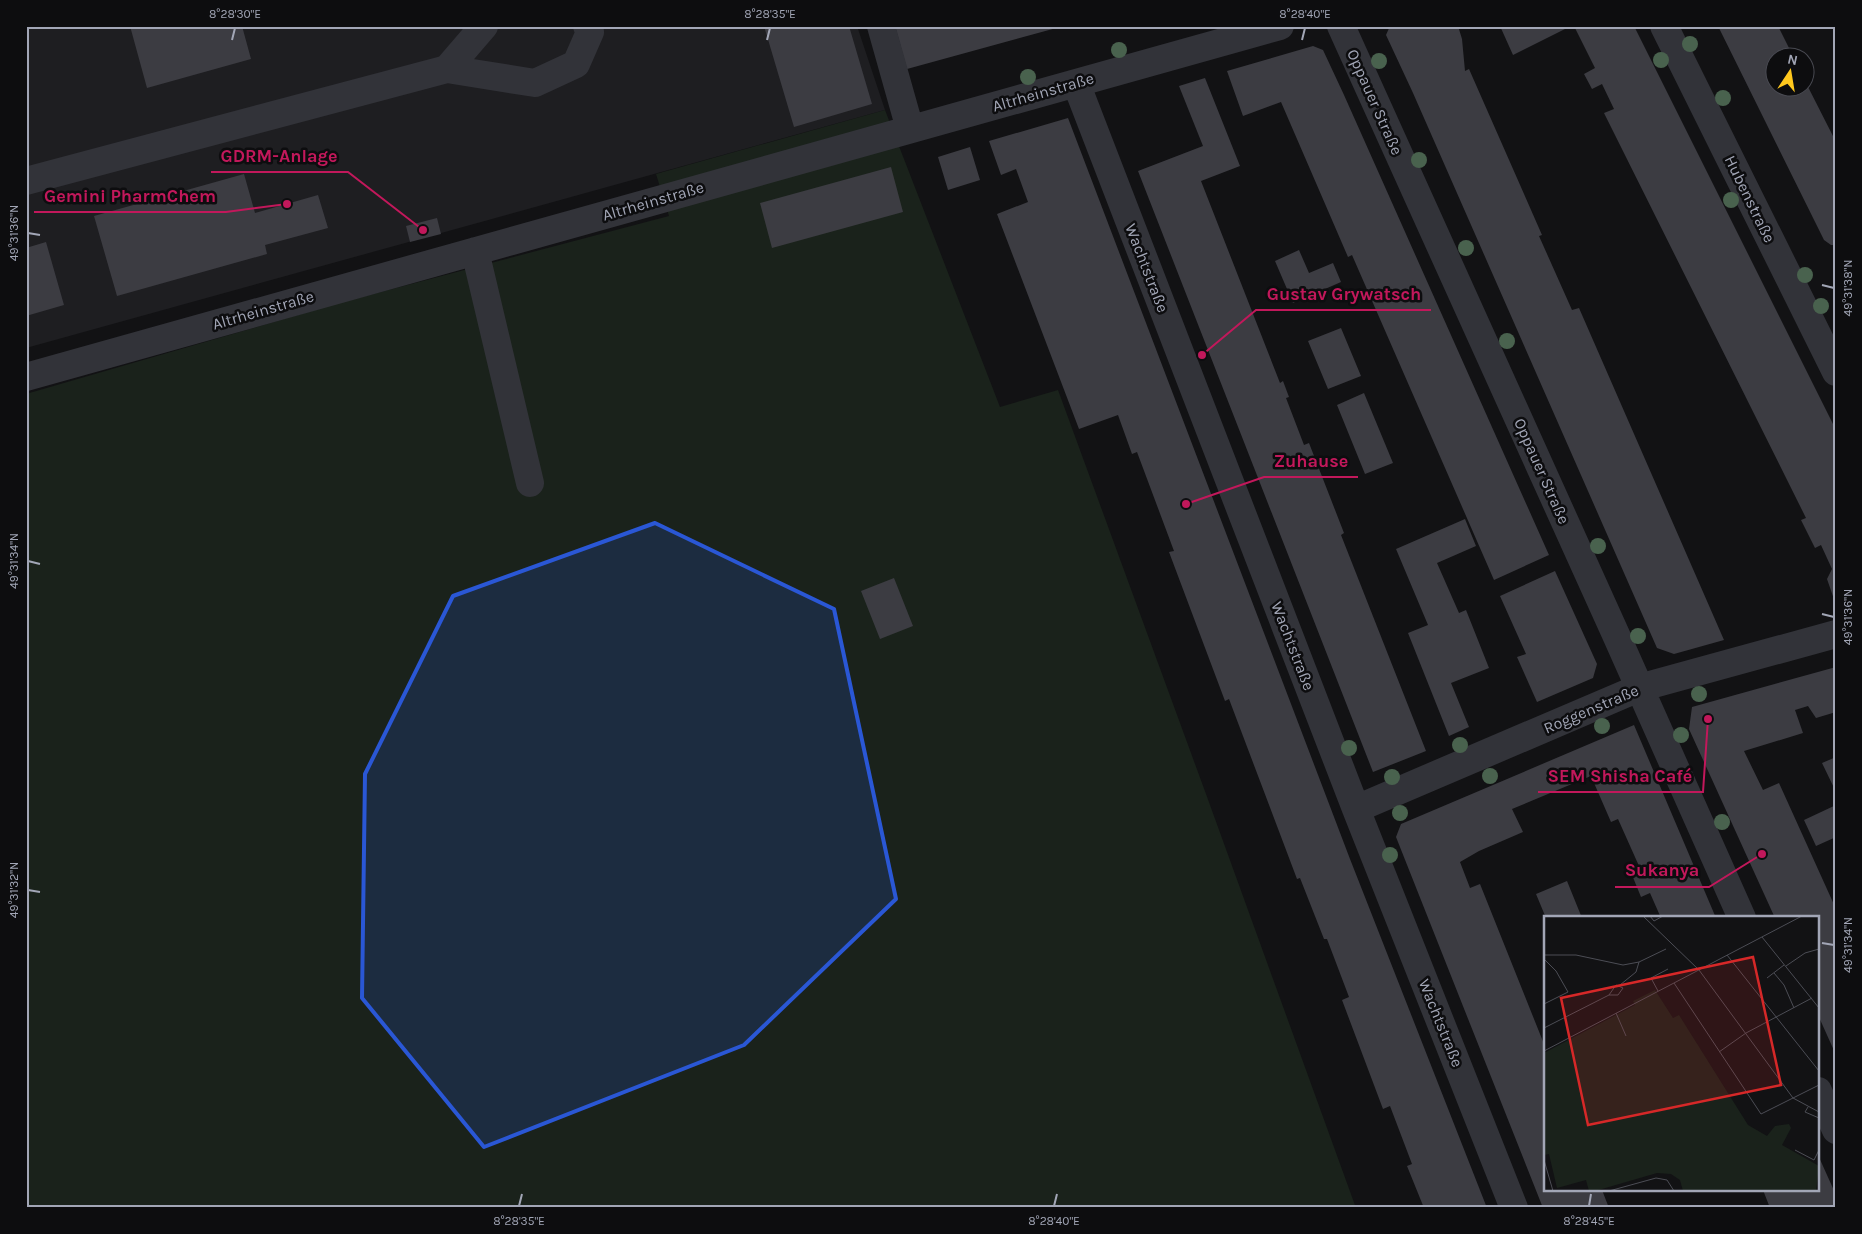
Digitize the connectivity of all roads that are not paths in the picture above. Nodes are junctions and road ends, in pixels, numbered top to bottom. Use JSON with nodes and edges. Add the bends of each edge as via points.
{"nodes":[{"id":1,"x":484,"y":26,"type":"edge"},
{"id":2,"x":587,"y":26,"type":"edge"},
{"id":3,"x":881,"y":26,"type":"edge"},
{"id":4,"x":1280,"y":26,"type":"edge"},
{"id":5,"x":1340,"y":26,"type":"edge"},
{"id":6,"x":1664,"y":26,"type":"edge"},
{"id":7,"x":447,"y":70,"type":"junction"},
{"id":8,"x":1076,"y":83,"type":"junction"},
{"id":9,"x":910,"y":129,"type":"junction"},
{"id":10,"x":26,"y":181,"type":"edge"},
{"id":11,"x":475,"y":251,"type":"junction"},
{"id":12,"x":1836,"y":372,"type":"edge"},
{"id":13,"x":26,"y":376,"type":"edge"},
{"id":14,"x":530,"y":483,"type":"dead end"},
{"id":15,"x":1836,"y":634,"type":"edge"},
{"id":16,"x":1640,"y":688,"type":"junction"},
{"id":17,"x":1356,"y":809,"type":"junction"},
{"id":18,"x":1741,"y":916,"type":"edge"},
{"id":19,"x":1820,"y":1095,"type":"edge"},
{"id":20,"x":1836,"y":1130,"type":"edge"},
{"id":21,"x":1514,"y":1208,"type":"edge"}],
"edges":[{"from":1,"to":7,"type":"street"},
{"from":2,"to":7,"type":"street","via":[[590,32],[576,64],[535,83]]},
{"from":3,"to":9,"type":"street"},
{"from":4,"to":8,"type":"street","name":"Altrheinstraße"},
{"from":5,"to":16,"type":"street","name":"Oppauer Straße"},
{"from":6,"to":12,"type":"street","name":"Hubenstraße"},
{"from":7,"to":10,"type":"street"},
{"from":8,"to":9,"type":"street","name":"Altrheinstraße"},
{"from":8,"to":17,"type":"street","name":"Wachtstraße"},
{"from":9,"to":11,"type":"street","name":"Altrheinstraße"},
{"from":11,"to":13,"type":"street","name":"Altrheinstraße"},
{"from":11,"to":14,"type":"street"},
{"from":15,"to":16,"type":"street","name":"Roggenstraße"},
{"from":16,"to":17,"type":"street","name":"Roggenstraße"},
{"from":16,"to":18,"type":"street","name":"Oppauer Straße"},
{"from":17,"to":21,"type":"street","name":"Wachtstraße"},
{"from":19,"to":20,"type":"street"}]}
